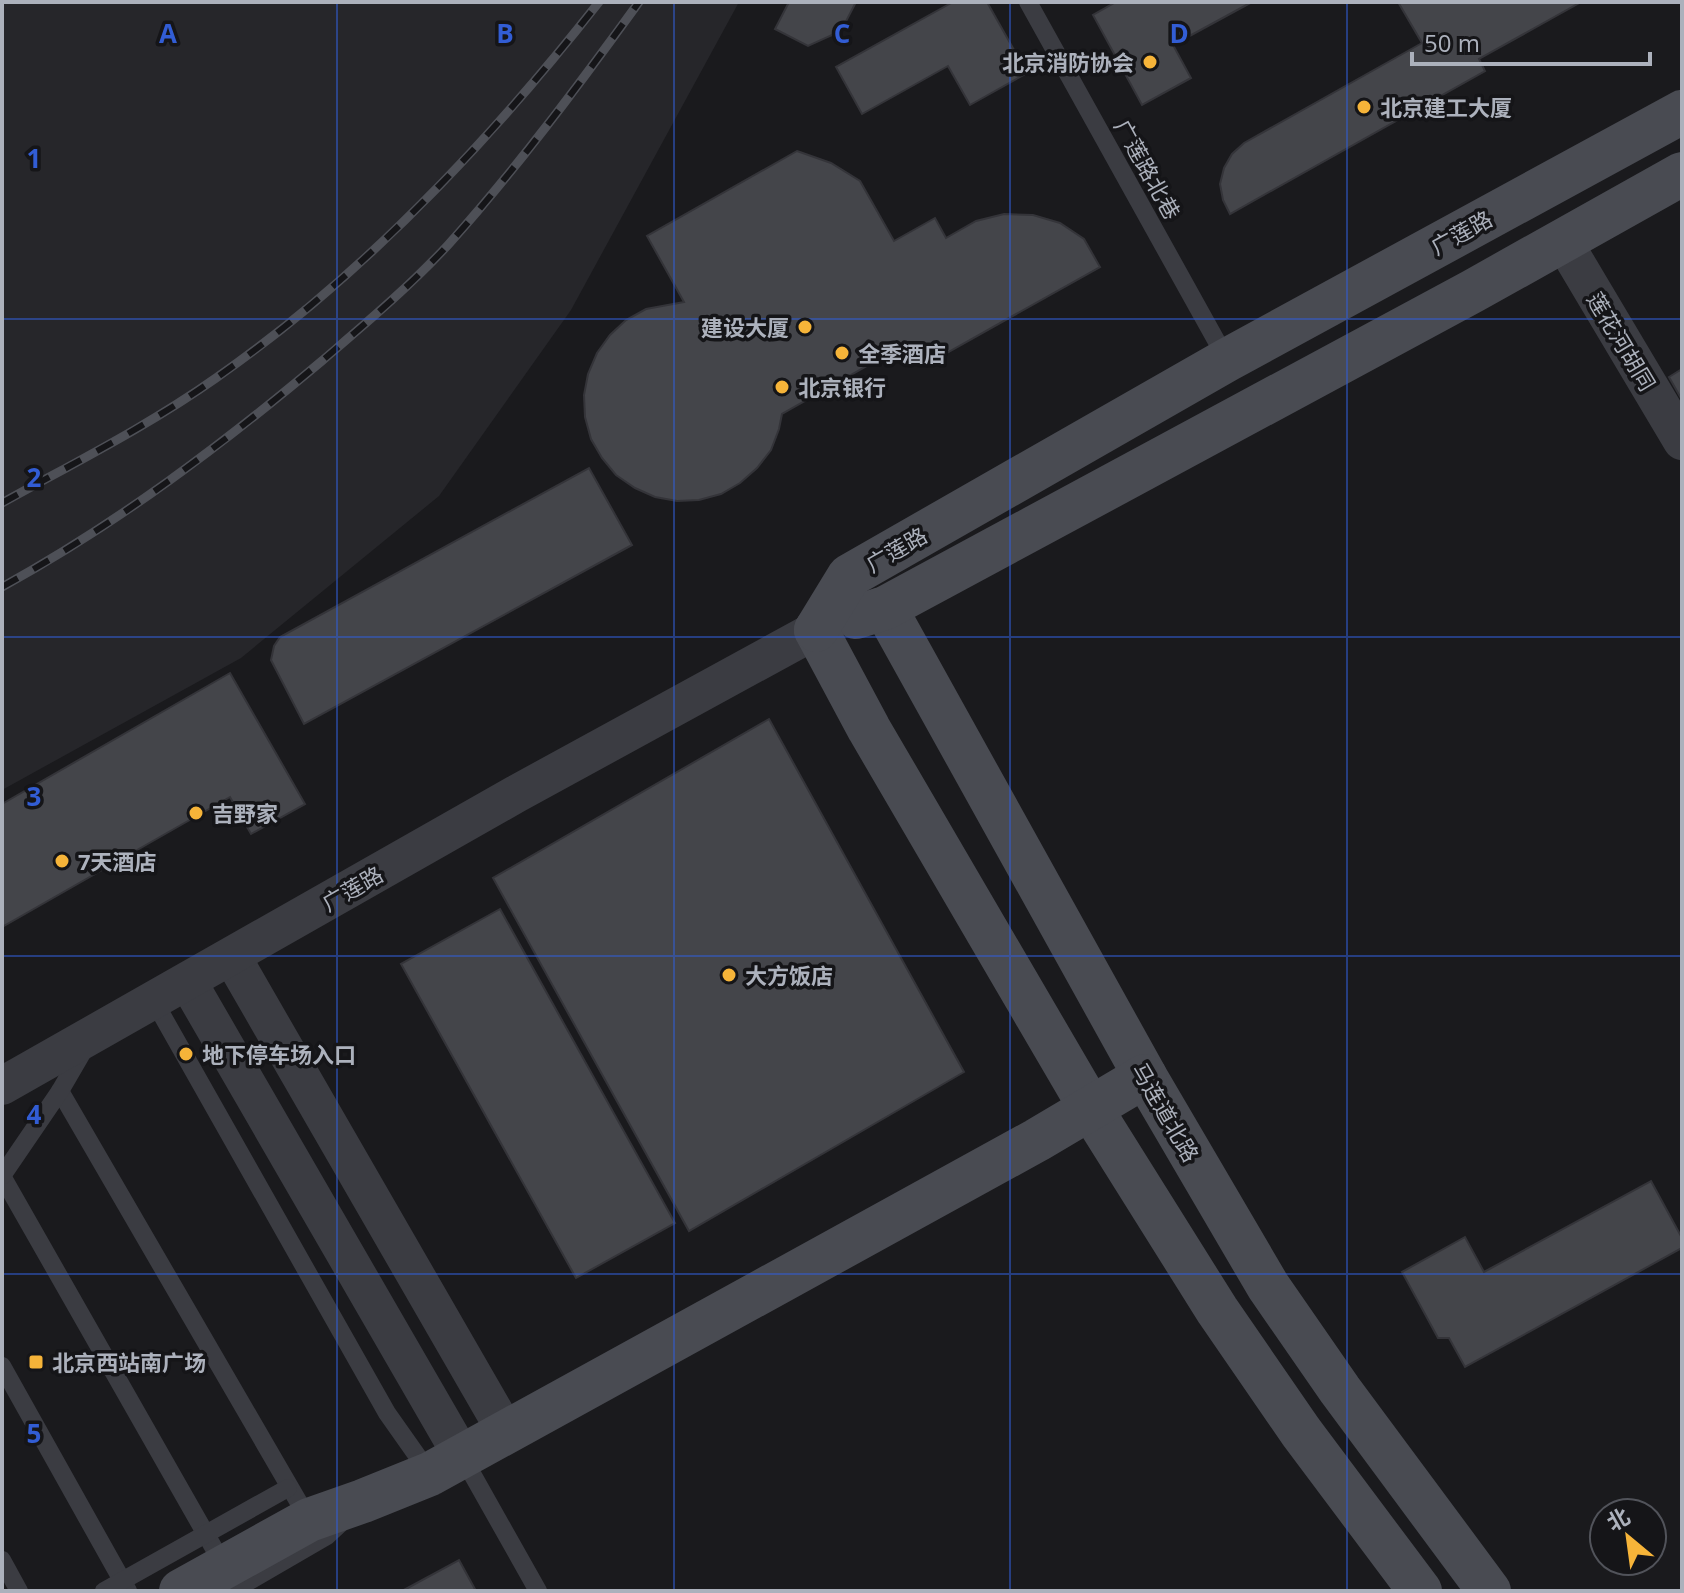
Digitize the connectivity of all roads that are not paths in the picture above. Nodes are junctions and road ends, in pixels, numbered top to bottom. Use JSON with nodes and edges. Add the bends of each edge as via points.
{"nodes":[{"id":1,"x":1028,"y":2,"type":"edge"},
{"id":2,"x":1682,"y":112,"type":"edge"},
{"id":3,"x":1682,"y":174,"type":"edge"},
{"id":4,"x":1563,"y":241,"type":"junction"},
{"id":5,"x":1227,"y":360,"type":"junction"},
{"id":6,"x":1682,"y":441,"type":"edge"},
{"id":7,"x":885,"y":608,"type":"junction"},
{"id":8,"x":816,"y":630,"type":"junction"},
{"id":9,"x":210,"y":969,"type":"junction"},
{"id":10,"x":154,"y":1001,"type":"junction"},
{"id":11,"x":92,"y":1036,"type":"junction"},
{"id":12,"x":1145,"y":1076,"type":"junction"},
{"id":13,"x":2,"y":1086,"type":"edge"},
{"id":14,"x":60,"y":1091,"type":"junction"},
{"id":15,"x":1091,"y":1109,"type":"junction"},
{"id":16,"x":2,"y":1176,"type":"edge"},
{"id":17,"x":2,"y":1366,"type":"edge"},
{"id":18,"x":471,"y":1451,"type":"junction"},
{"id":19,"x":363,"y":1501,"type":"junction"},
{"id":20,"x":298,"y":1504,"type":"junction"},
{"id":21,"x":2,"y":1560,"type":"edge"},
{"id":22,"x":220,"y":1564,"type":"edge"},
{"id":23,"x":126,"y":1586,"type":"edge"},
{"id":24,"x":19,"y":1591,"type":"edge"},
{"id":25,"x":104,"y":1591,"type":"edge"},
{"id":26,"x":181,"y":1591,"type":"edge"},
{"id":27,"x":538,"y":1591,"type":"edge"},
{"id":28,"x":1420,"y":1591,"type":"edge"},
{"id":29,"x":1489,"y":1591,"type":"edge"}],
"edges":[{"from":1,"to":5,"type":"lane","name":"广莲路北巷"},
{"from":2,"to":5,"type":"main road","name":"广莲路"},
{"from":3,"to":4,"type":"main road","name":"广莲路"},
{"from":4,"to":6,"type":"street","name":"莲花河胡同"},
{"from":4,"to":7,"type":"main road","name":"广莲路"},
{"from":5,"to":8,"type":"main road","name":"广莲路","via":[[849,576]]},
{"from":7,"to":8,"type":"main road","name":"广莲路"},
{"from":7,"to":12,"type":"main road","name":"马连道北路"},
{"from":8,"to":9,"type":"street","name":"广莲路"},
{"from":8,"to":15,"type":"main road"},
{"from":9,"to":10,"type":"street","name":"广莲路"},
{"from":9,"to":18,"type":"street"},
{"from":9,"to":18,"type":"street"},
{"from":10,"to":11,"type":"street","name":"广莲路"},
{"from":10,"to":18,"type":"lane","via":[[387,1413]]},
{"from":11,"to":13,"type":"street","name":"广莲路"},
{"from":11,"to":14,"type":"lane"},
{"from":12,"to":15,"type":"main road"},
{"from":12,"to":29,"type":"main road","name":"马连道北路","via":[[1268,1286]]},
{"from":14,"to":16,"type":"lane"},
{"from":14,"to":20,"type":"lane"},
{"from":15,"to":18,"type":"main road"},
{"from":15,"to":28,"type":"main road","via":[[1225,1322]]},
{"from":16,"to":22,"type":"lane"},
{"from":17,"to":23,"type":"lane"},
{"from":18,"to":19,"type":"main road"},
{"from":18,"to":27,"type":"lane"},
{"from":19,"to":20,"type":"main road"},
{"from":19,"to":22,"type":"lane","via":[[327,1536]]},
{"from":20,"to":22,"type":"main road"},
{"from":21,"to":24,"type":"lane"},
{"from":22,"to":23,"type":"lane"},
{"from":22,"to":26,"type":"main road"},
{"from":23,"to":25,"type":"lane"}]}
